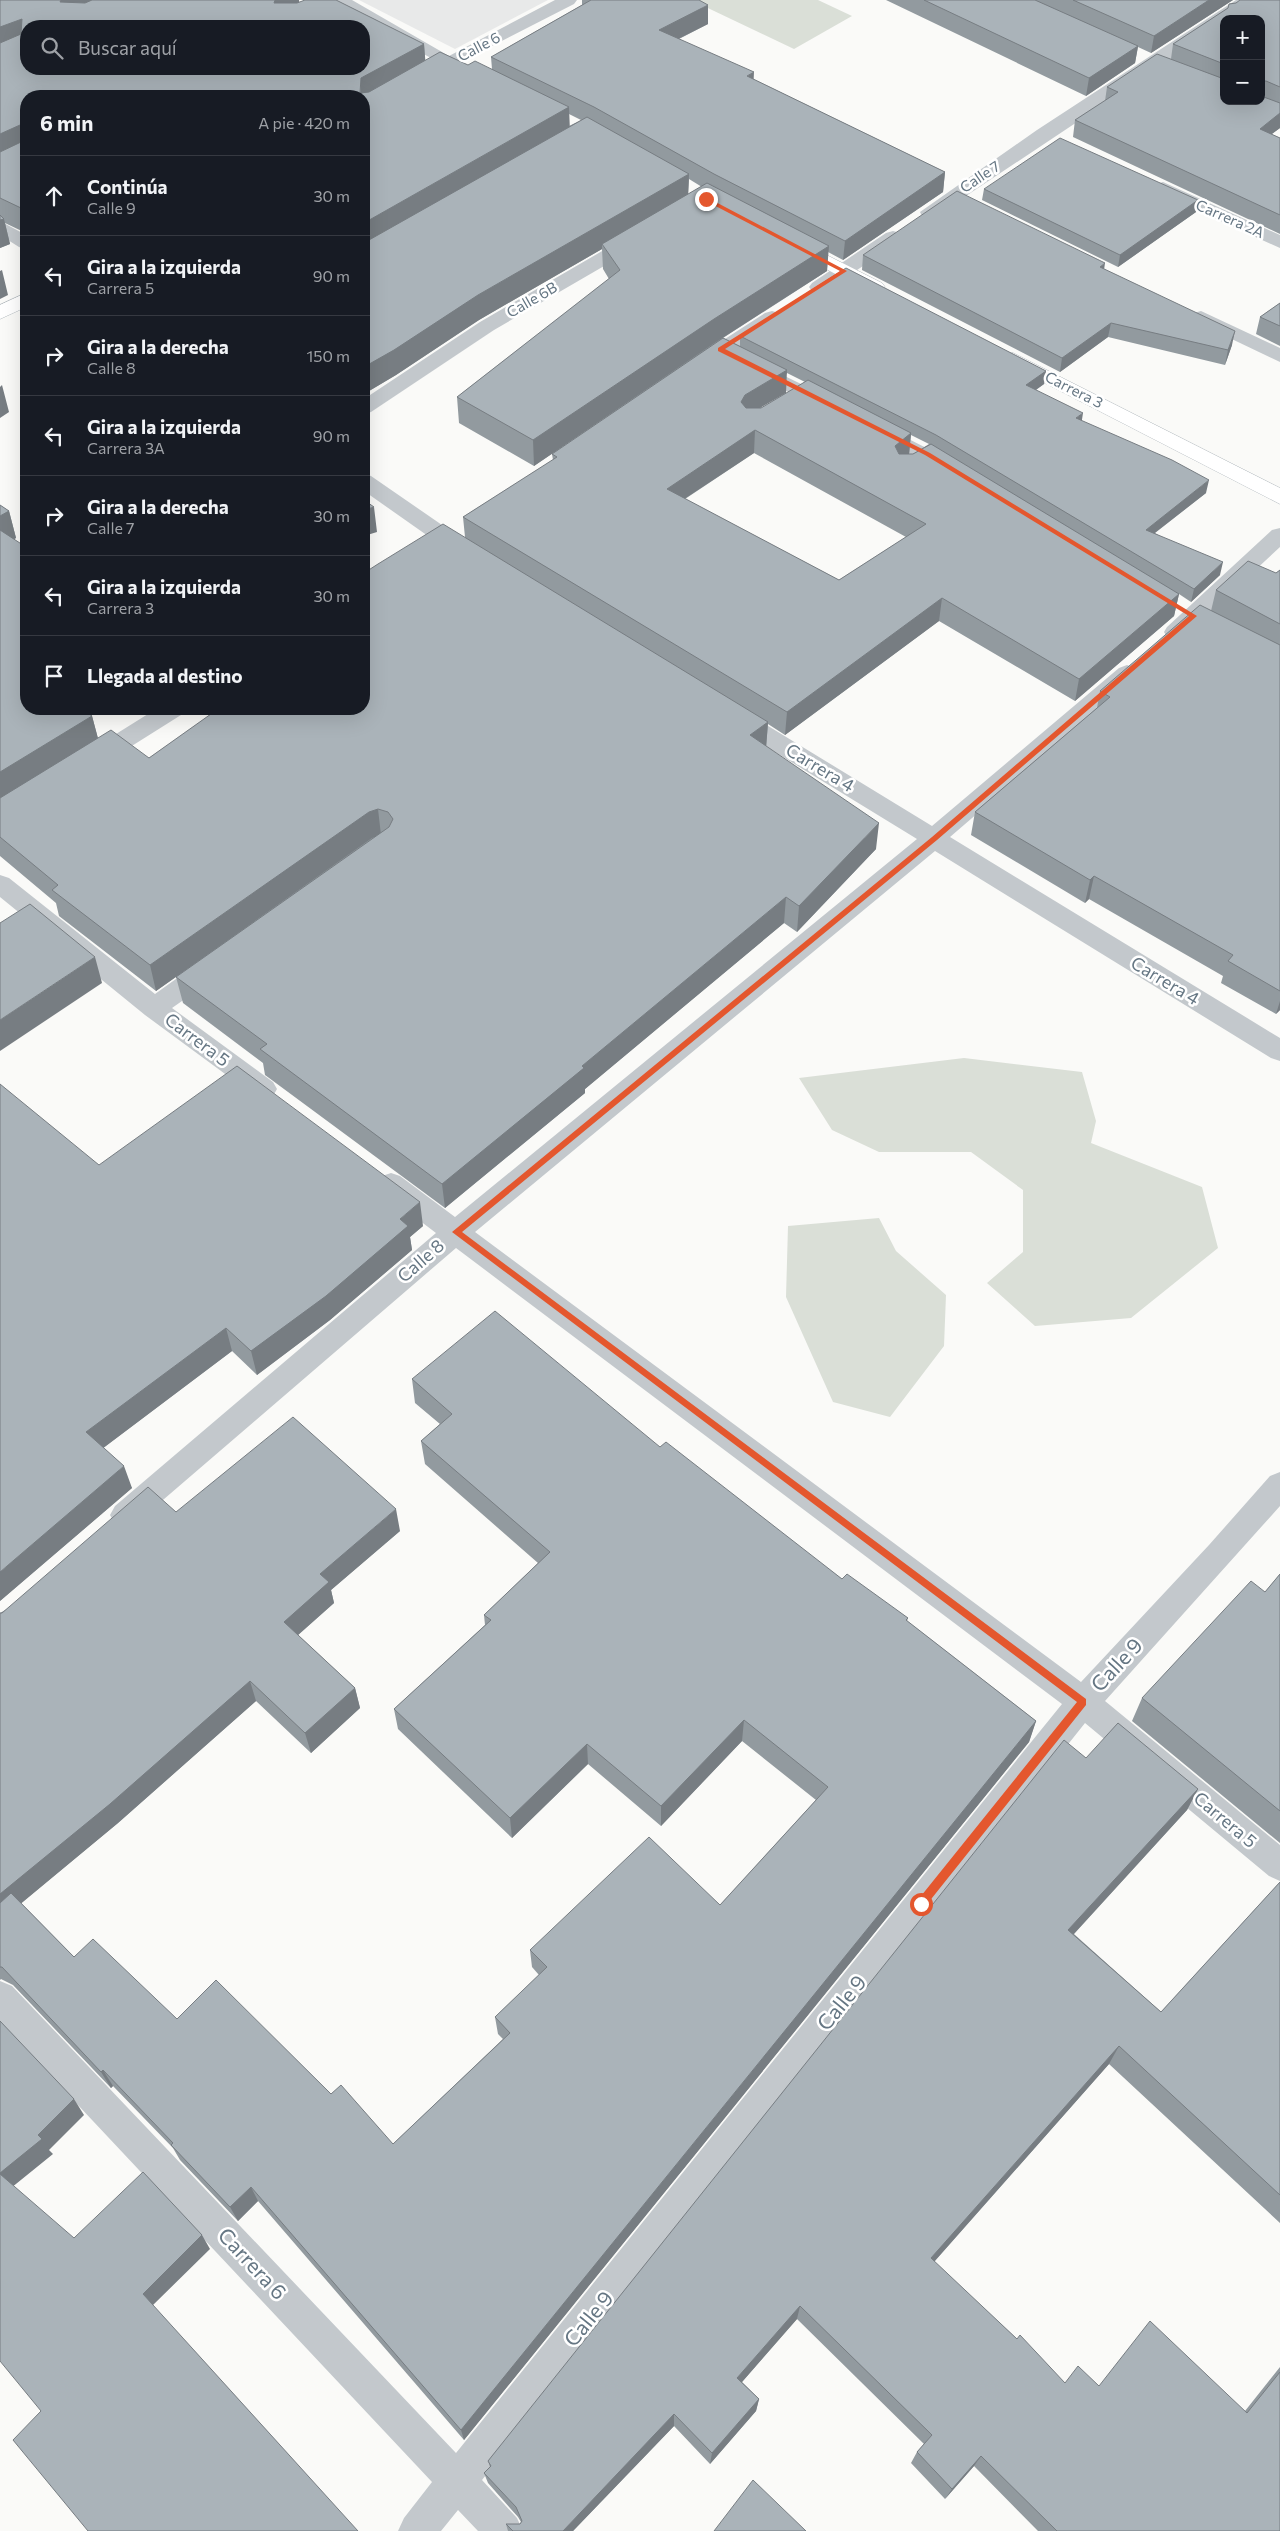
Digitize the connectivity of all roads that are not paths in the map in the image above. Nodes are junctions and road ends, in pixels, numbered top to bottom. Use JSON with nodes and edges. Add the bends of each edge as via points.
{"nodes":[{"id":1,"x":339,"y":0,"type":"edge"},
{"id":2,"x":568,"y":0,"type":"edge"},
{"id":3,"x":1248,"y":0,"type":"edge"},
{"id":4,"x":322,"y":9,"type":"edge"},
{"id":5,"x":1143,"y":58,"type":"junction"},
{"id":6,"x":1170,"y":69,"type":"edge"},
{"id":7,"x":1148,"y":182,"type":"edge"},
{"id":8,"x":953,"y":195,"type":"junction"},
{"id":9,"x":971,"y":204,"type":"edge"},
{"id":10,"x":0,"y":227,"type":"edge"},
{"id":11,"x":655,"y":228,"type":"edge"},
{"id":12,"x":775,"y":235,"type":"edge"},
{"id":13,"x":20,"y":239,"type":"edge"},
{"id":14,"x":1280,"y":242,"type":"edge"},
{"id":15,"x":844,"y":271,"type":"junction"},
{"id":16,"x":888,"y":294,"type":"edge"},
{"id":17,"x":20,"y":302,"type":"edge"},
{"id":18,"x":1183,"y":308,"type":"edge"},
{"id":19,"x":0,"y":313,"type":"edge"},
{"id":20,"x":993,"y":348,"type":"edge"},
{"id":21,"x":720,"y":350,"type":"junction"},
{"id":22,"x":1280,"y":356,"type":"edge"},
{"id":23,"x":688,"y":372,"type":"edge"},
{"id":24,"x":804,"y":393,"type":"junction"},
{"id":25,"x":370,"y":404,"type":"edge"},
{"id":26,"x":782,"y":406,"type":"edge"},
{"id":27,"x":927,"y":454,"type":"junction"},
{"id":28,"x":905,"y":470,"type":"edge"},
{"id":29,"x":969,"y":479,"type":"edge"},
{"id":30,"x":370,"y":485,"type":"edge"},
{"id":31,"x":1280,"y":497,"type":"edge"},
{"id":32,"x":1280,"y":536,"type":"edge"},
{"id":33,"x":478,"y":559,"type":"edge"},
{"id":34,"x":715,"y":704,"type":"edge"},
{"id":35,"x":163,"y":715,"type":"edge"},
{"id":36,"x":74,"y":771,"type":"edge"},
{"id":37,"x":934,"y":838,"type":"junction"},
{"id":38,"x":0,"y":884,"type":"edge"},
{"id":39,"x":227,"y":956,"type":"edge"},
{"id":40,"x":154,"y":1008,"type":"junction"},
{"id":41,"x":1280,"y":1051,"type":"edge"},
{"id":42,"x":281,"y":1102,"type":"edge"},
{"id":43,"x":368,"y":1167,"type":"edge"},
{"id":44,"x":456,"y":1232,"type":"junction"},
{"id":45,"x":1280,"y":1485,"type":"edge"},
{"id":46,"x":106,"y":1531,"type":"edge"},
{"id":47,"x":1083,"y":1702,"type":"junction"},
{"id":48,"x":1280,"y":1865,"type":"edge"},
{"id":49,"x":0,"y":1998,"type":"edge"},
{"id":50,"x":459,"y":2482,"type":"junction"},
{"id":51,"x":417,"y":2531,"type":"edge"},
{"id":52,"x":504,"y":2531,"type":"edge"}],
"edges":[{"from":1,"to":2,"type":"street","name":"Calle 6","via":[[449,69]]},
{"from":1,"to":4,"type":"street"},
{"from":3,"to":5,"type":"street","name":"Calle 7"},
{"from":5,"to":6,"type":"street"},
{"from":5,"to":8,"type":"street","name":"Calle 7","via":[[1052,138]]},
{"from":7,"to":14,"type":"street","name":"Carrera 2A"},
{"from":8,"to":9,"type":"street"},
{"from":8,"to":15,"type":"street","name":"Calle 7"},
{"from":10,"to":13,"type":"street"},
{"from":11,"to":25,"type":"street","name":"Calle 6B","via":[[487,326]]},
{"from":12,"to":15,"type":"main road"},
{"from":15,"to":16,"type":"main road"},
{"from":15,"to":21,"type":"street","name":"Calle 7"},
{"from":17,"to":19,"type":"main road"},
{"from":18,"to":22,"type":"street"},
{"from":20,"to":31,"type":"main road","name":"Carrera 3"},
{"from":21,"to":23,"type":"street","name":"Calle 7"},
{"from":21,"to":24,"type":"street"},
{"from":24,"to":26,"type":"street"},
{"from":24,"to":27,"type":"street"},
{"from":27,"to":28,"type":"street"},
{"from":27,"to":29,"type":"street"},
{"from":30,"to":33,"type":"street"},
{"from":32,"to":37,"type":"street","name":"Calle 8","via":[[1194,615]]},
{"from":34,"to":37,"type":"street","name":"Carrera 4"},
{"from":35,"to":36,"type":"street"},
{"from":37,"to":41,"type":"street","name":"Carrera 4"},
{"from":37,"to":44,"type":"street","name":"Calle 8"},
{"from":38,"to":40,"type":"street","name":"Carrera 5"},
{"from":39,"to":40,"type":"street"},
{"from":40,"to":42,"type":"street","name":"Carrera 5"},
{"from":43,"to":44,"type":"street","name":"Carrera 5"},
{"from":44,"to":46,"type":"street","name":"Calle 8"},
{"from":44,"to":47,"type":"street","name":"Carrera 5"},
{"from":45,"to":47,"type":"street","name":"Calle 9"},
{"from":47,"to":48,"type":"street","name":"Carrera 5"},
{"from":47,"to":50,"type":"street","name":"Calle 9"},
{"from":49,"to":50,"type":"street","name":"Carrera 6"},
{"from":50,"to":51,"type":"street","name":"Calle 9"},
{"from":50,"to":52,"type":"street","name":"Carrera 6"}]}
